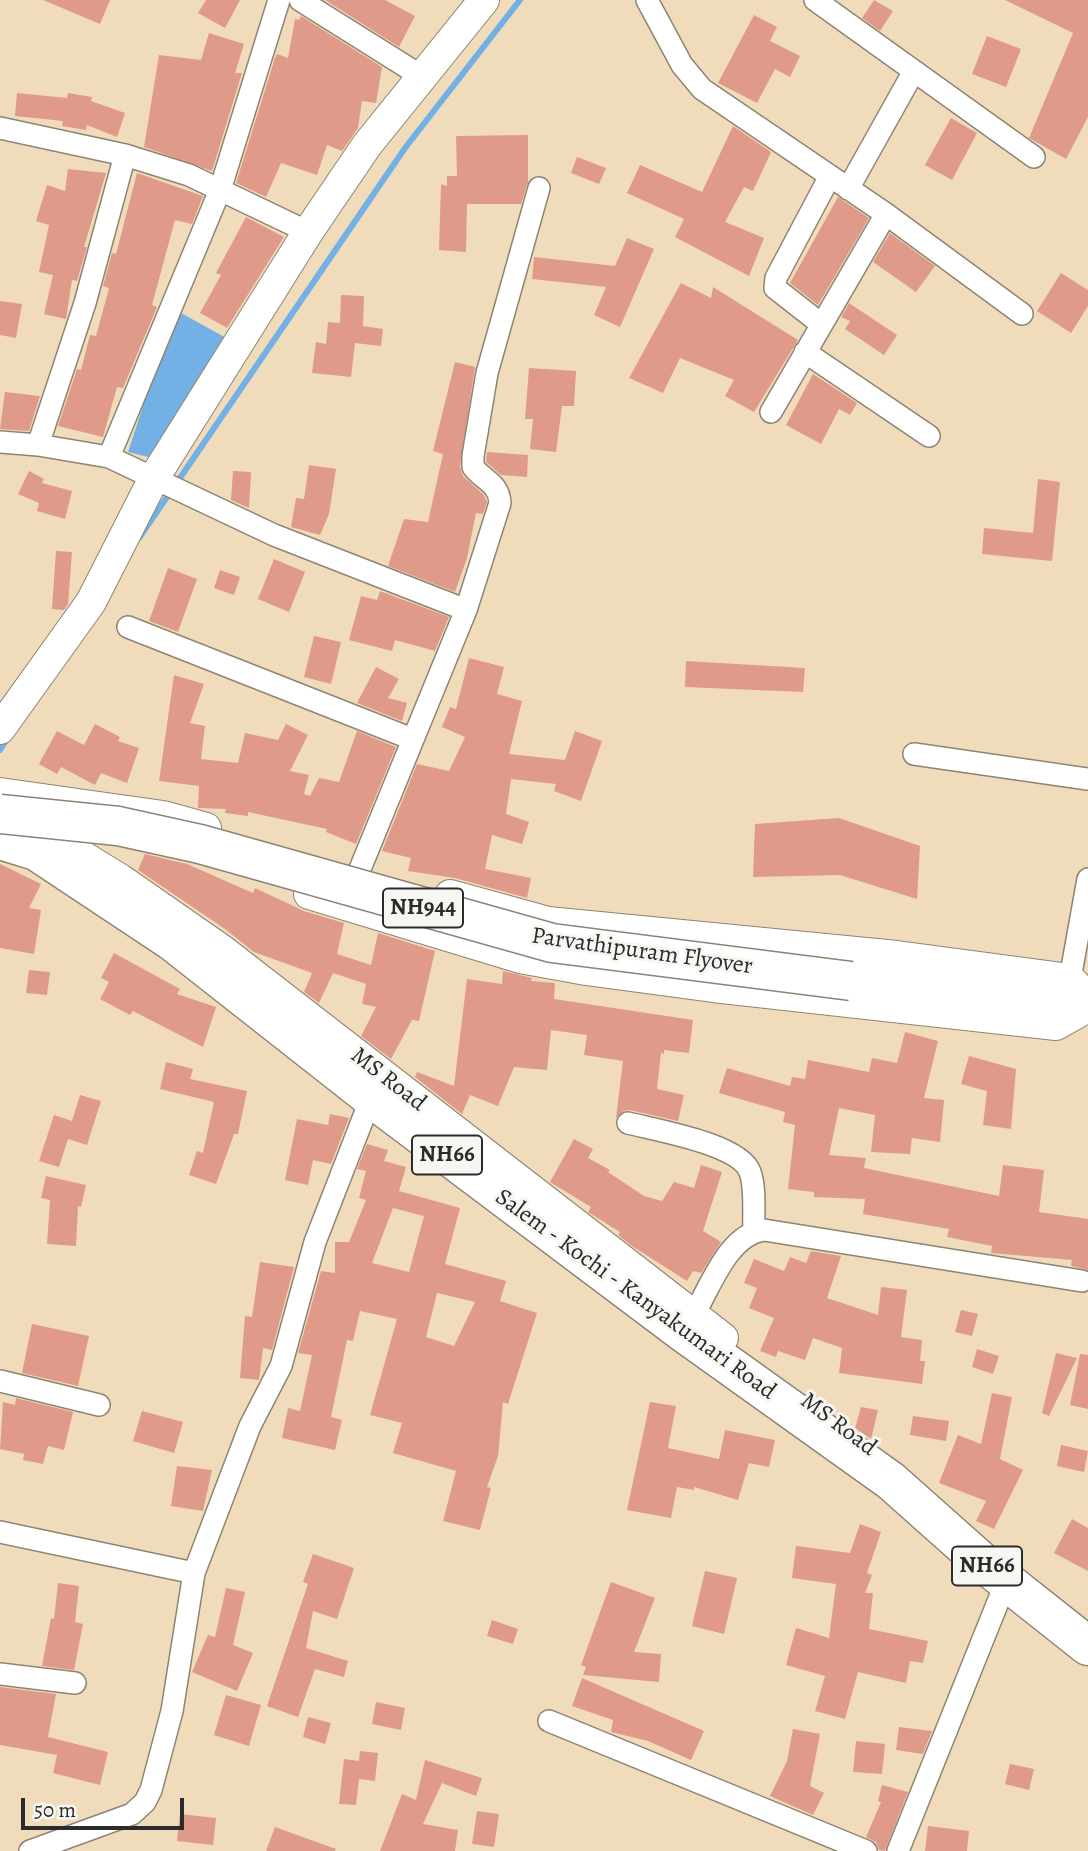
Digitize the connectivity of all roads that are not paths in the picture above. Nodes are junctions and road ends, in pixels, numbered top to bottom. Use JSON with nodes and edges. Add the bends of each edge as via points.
{"nodes":[{"id":1,"x":279,"y":0,"type":"edge"},
{"id":2,"x":300,"y":0,"type":"edge"},
{"id":3,"x":484,"y":0,"type":"edge"},
{"id":4,"x":647,"y":0,"type":"edge"},
{"id":5,"x":815,"y":0,"type":"edge"},
{"id":6,"x":914,"y":71,"type":"junction"},
{"id":7,"x":421,"y":76,"type":"junction"},
{"id":8,"x":0,"y":128,"type":"edge"},
{"id":9,"x":125,"y":155,"type":"junction"},
{"id":10,"x":1034,"y":157,"type":"dead end"},
{"id":11,"x":831,"y":176,"type":"junction"},
{"id":12,"x":539,"y":188,"type":"dead end"},
{"id":13,"x":848,"y":189,"type":"junction"},
{"id":14,"x":220,"y":190,"type":"junction"},
{"id":15,"x":886,"y":214,"type":"junction"},
{"id":16,"x":308,"y":232,"type":"junction"},
{"id":17,"x":1022,"y":314,"type":"dead end"},
{"id":18,"x":821,"y":324,"type":"junction"},
{"id":19,"x":805,"y":352,"type":"junction"},
{"id":20,"x":771,"y":412,"type":"dead end"},
{"id":21,"x":929,"y":436,"type":"dead end"},
{"id":22,"x":0,"y":442,"type":"edge"},
{"id":23,"x":38,"y":445,"type":"junction"},
{"id":24,"x":108,"y":457,"type":"junction"},
{"id":25,"x":159,"y":480,"type":"junction"},
{"id":26,"x":466,"y":610,"type":"junction"},
{"id":27,"x":128,"y":627,"type":"dead end"},
{"id":28,"x":0,"y":729,"type":"edge"},
{"id":29,"x":412,"y":739,"type":"junction"},
{"id":30,"x":914,"y":754,"type":"dead end"},
{"id":31,"x":1088,"y":779,"type":"edge"},
{"id":32,"x":0,"y":793,"type":"edge"},
{"id":33,"x":0,"y":806,"type":"edge"},
{"id":34,"x":0,"y":814,"type":"edge"},
{"id":35,"x":39,"y":829,"type":"junction"},
{"id":36,"x":0,"y":832,"type":"edge"},
{"id":37,"x":0,"y":839,"type":"edge"},
{"id":38,"x":0,"y":856,"type":"edge"},
{"id":39,"x":360,"y":869,"type":"junction"},
{"id":40,"x":1088,"y":879,"type":"edge"},
{"id":41,"x":1083,"y":997,"type":"edge"},
{"id":42,"x":366,"y":1111,"type":"junction"},
{"id":43,"x":628,"y":1123,"type":"dead end"},
{"id":44,"x":754,"y":1231,"type":"junction"},
{"id":45,"x":1082,"y":1281,"type":"dead end"},
{"id":46,"x":694,"y":1316,"type":"junction"},
{"id":47,"x":0,"y":1381,"type":"edge"},
{"id":48,"x":99,"y":1405,"type":"dead end"},
{"id":49,"x":0,"y":1532,"type":"edge"},
{"id":50,"x":994,"y":1572,"type":"junction"},
{"id":51,"x":194,"y":1573,"type":"junction"},
{"id":52,"x":1088,"y":1646,"type":"edge"},
{"id":53,"x":0,"y":1674,"type":"edge"},
{"id":54,"x":75,"y":1683,"type":"dead end"},
{"id":55,"x":549,"y":1721,"type":"dead end"},
{"id":56,"x":30,"y":1851,"type":"edge"},
{"id":57,"x":866,"y":1851,"type":"edge"},
{"id":58,"x":898,"y":1851,"type":"edge"}],
"edges":[{"from":1,"to":14,"type":"street"},
{"from":2,"to":7,"type":"street"},
{"from":3,"to":7,"type":"street"},
{"from":4,"to":11,"type":"street","via":[[682,65],[702,89]]},
{"from":5,"to":6,"type":"street"},
{"from":6,"to":10,"type":"street"},
{"from":6,"to":13,"type":"street"},
{"from":7,"to":16,"type":"street"},
{"from":8,"to":9,"type":"street"},
{"from":9,"to":14,"type":"street"},
{"from":9,"to":23,"type":"street","via":[[85,303]]},
{"from":11,"to":13,"type":"street"},
{"from":11,"to":18,"type":"street","via":[[776,278],[775,288]]},
{"from":12,"to":26,"type":"street","via":[[487,373],[473,467],[500,492],[500,503]]},
{"from":13,"to":15,"type":"street"},
{"from":14,"to":16,"type":"street"},
{"from":14,"to":24,"type":"street"},
{"from":15,"to":17,"type":"street"},
{"from":15,"to":18,"type":"street"},
{"from":16,"to":25,"type":"street"},
{"from":18,"to":19,"type":"street"},
{"from":19,"to":20,"type":"street"},
{"from":19,"to":21,"type":"street"},
{"from":22,"to":23,"type":"street"},
{"from":23,"to":24,"type":"street"},
{"from":24,"to":25,"type":"street"},
{"from":25,"to":26,"type":"street","via":[[274,535]]},
{"from":25,"to":28,"type":"street","via":[[91,602]]},
{"from":26,"to":29,"type":"street"},
{"from":27,"to":29,"type":"street"},
{"from":29,"to":39,"type":"street"},
{"from":30,"to":31,"type":"street"},
{"from":32,"to":39,"type":"street","via":[[163,816]]},
{"from":33,"to":35,"type":"street","name":"MS Road"},
{"from":34,"to":41,"type":"highway","name":"Parvathipuram Flyover","number":"NH944","bridge":true,"via":[[118,826],[200,844],[552,943],[851,981]]},
{"from":35,"to":36,"type":"street","name":"MS Road"},
{"from":35,"to":41,"type":"street","name":"MS Road","via":[[160,848],[520,958],[586,970],[1056,1025]]},
{"from":35,"to":46,"type":"street","name":"MS Road","via":[[222,950]]},
{"from":37,"to":50,"type":"highway","name":"Salem - Kochi - Kanyakumari Road","number":"NH66","via":[[36,850],[173,942],[385,1109],[891,1481]]},
{"from":38,"to":42,"type":"street","via":[[29,866],[117,915]]},
{"from":39,"to":41,"type":"street","via":[[548,922],[897,956]]},
{"from":40,"to":41,"type":"street"},
{"from":42,"to":50,"type":"street","via":[[688,1354]]},
{"from":42,"to":51,"type":"street","via":[[315,1242],[281,1366],[250,1426]]},
{"from":43,"to":44,"type":"street","via":[[724,1149],[743,1160],[751,1172]]},
{"from":44,"to":45,"type":"street"},
{"from":44,"to":46,"type":"street","via":[[736,1243]]},
{"from":46,"to":50,"type":"street","name":"MS Road","via":[[907,1478]]},
{"from":47,"to":48,"type":"street"},
{"from":49,"to":51,"type":"street"},
{"from":50,"to":52,"type":"highway","name":"Salem - Kochi - Kanyakumari Road","number":"NH66"},
{"from":50,"to":58,"type":"street"},
{"from":51,"to":56,"type":"street","via":[[172,1711],[145,1802],[126,1817]]},
{"from":53,"to":54,"type":"street"},
{"from":55,"to":57,"type":"street"}]}
